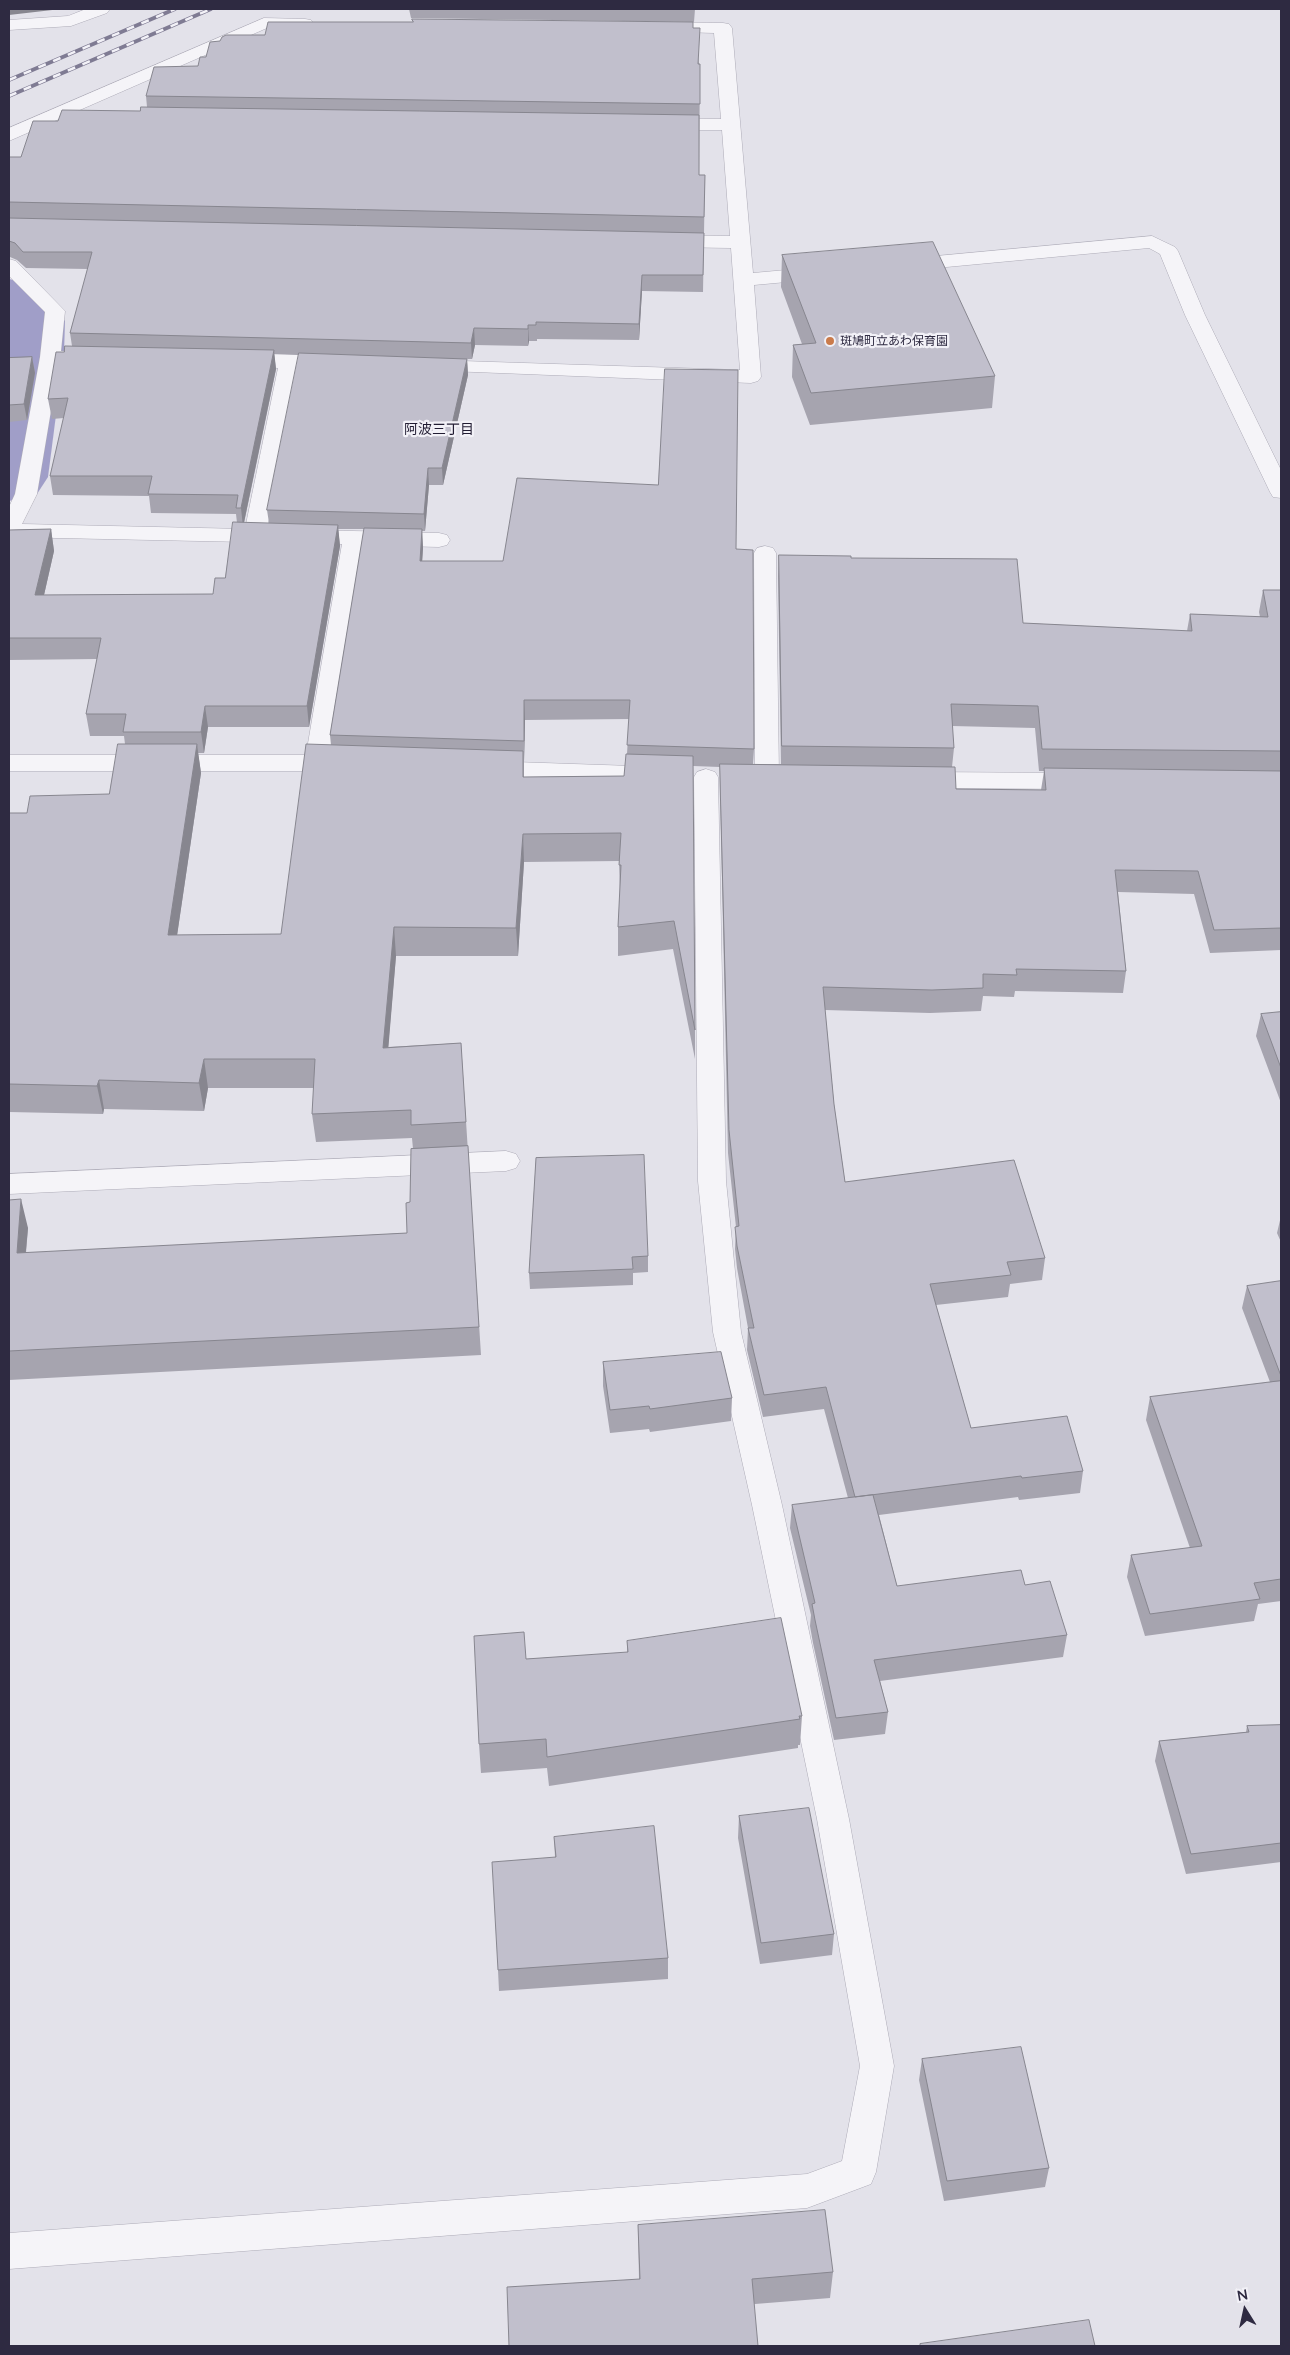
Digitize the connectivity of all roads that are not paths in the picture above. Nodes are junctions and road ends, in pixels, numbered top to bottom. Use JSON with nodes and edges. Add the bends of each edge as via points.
{"nodes":[{"id":1,"x":101,"y":9,"type":"edge"},
{"id":2,"x":28,"y":16,"type":"edge"},
{"id":3,"x":322,"y":24,"type":"edge"},
{"id":4,"x":9,"y":25,"type":"edge"},
{"id":5,"x":634,"y":27,"type":"edge"},
{"id":6,"x":55,"y":114,"type":"junction"},
{"id":7,"x":95,"y":115,"type":"edge"},
{"id":8,"x":641,"y":124,"type":"edge"},
{"id":9,"x":731,"y":125,"type":"junction"},
{"id":10,"x":9,"y":135,"type":"edge"},
{"id":11,"x":652,"y":240,"type":"edge"},
{"id":12,"x":741,"y":242,"type":"junction"},
{"id":13,"x":9,"y":265,"type":"edge"},
{"id":14,"x":890,"y":267,"type":"edge"},
{"id":15,"x":841,"y":271,"type":"edge"},
{"id":16,"x":744,"y":280,"type":"junction"},
{"id":17,"x":50,"y":357,"type":"junction"},
{"id":18,"x":108,"y":358,"type":"edge"},
{"id":19,"x":214,"y":360,"type":"edge"},
{"id":20,"x":290,"y":361,"type":"junction"},
{"id":21,"x":349,"y":363,"type":"edge"},
{"id":22,"x":408,"y":365,"type":"edge"},
{"id":23,"x":1281,"y":492,"type":"edge"},
{"id":24,"x":9,"y":529,"type":"edge"},
{"id":25,"x":254,"y":537,"type":"junction"},
{"id":26,"x":354,"y":539,"type":"junction"},
{"id":27,"x":439,"y":540,"type":"dead end"},
{"id":28,"x":765,"y":553,"type":"dead end"},
{"id":29,"x":9,"y":762,"type":"edge"},
{"id":30,"x":317,"y":762,"type":"junction"},
{"id":31,"x":367,"y":764,"type":"edge"},
{"id":32,"x":467,"y":768,"type":"edge"},
{"id":33,"x":727,"y":777,"type":"junction"},
{"id":34,"x":896,"y":780,"type":"edge"},
{"id":35,"x":1103,"y":782,"type":"edge"},
{"id":36,"x":506,"y":1161,"type":"dead end"},
{"id":37,"x":9,"y":1184,"type":"edge"},
{"id":38,"x":9,"y":2251,"type":"edge"}],
"edges":[{"from":1,"to":2,"type":"street","via":[[71,21]]},
{"from":2,"to":4,"type":"street"},
{"from":3,"to":6,"type":"street","via":[[264,23]]},
{"from":5,"to":9,"type":"street","via":[[723,28]]},
{"from":6,"to":7,"type":"street"},
{"from":6,"to":10,"type":"street"},
{"from":8,"to":9,"type":"street"},
{"from":9,"to":12,"type":"street"},
{"from":11,"to":12,"type":"street"},
{"from":12,"to":16,"type":"street"},
{"from":13,"to":17,"type":"street","via":[[55,311]]},
{"from":14,"to":23,"type":"street","via":[[1152,242],[1168,251],[1195,315]]},
{"from":15,"to":16,"type":"street"},
{"from":16,"to":22,"type":"street","via":[[752,377]]},
{"from":17,"to":18,"type":"street"},
{"from":17,"to":24,"type":"street","via":[[26,494]]},
{"from":19,"to":20,"type":"street"},
{"from":20,"to":21,"type":"street"},
{"from":20,"to":25,"type":"street"},
{"from":24,"to":25,"type":"street"},
{"from":25,"to":26,"type":"street"},
{"from":26,"to":27,"type":"street"},
{"from":26,"to":30,"type":"street"},
{"from":28,"to":33,"type":"street","via":[[777,778]]},
{"from":29,"to":30,"type":"street"},
{"from":30,"to":31,"type":"street"},
{"from":32,"to":33,"type":"street"},
{"from":33,"to":38,"type":"street","via":[[712,1180],[727,1332],[831,1810],[877,2066],[858,2172],[807,2191]]},
{"from":34,"to":35,"type":"street"},
{"from":36,"to":37,"type":"street"}]}
